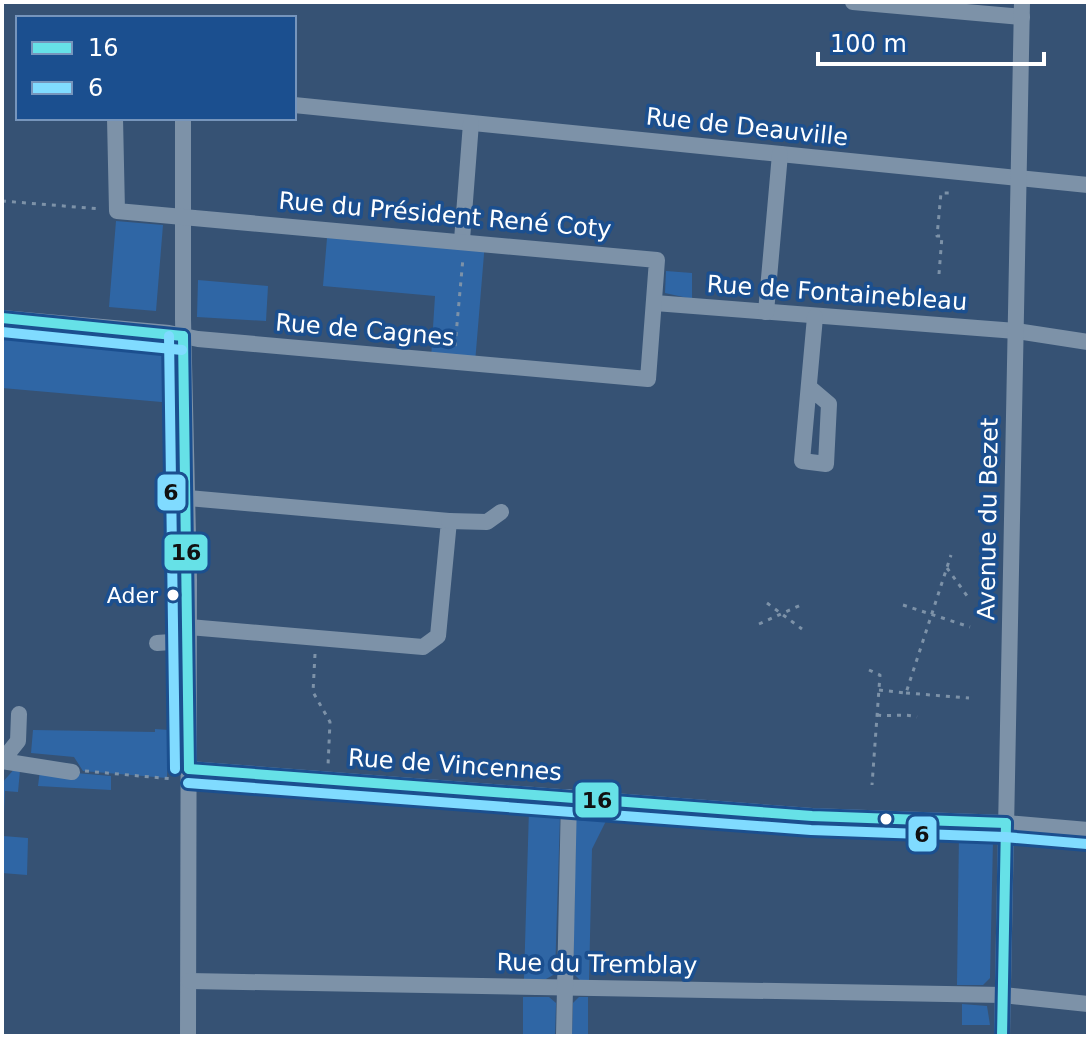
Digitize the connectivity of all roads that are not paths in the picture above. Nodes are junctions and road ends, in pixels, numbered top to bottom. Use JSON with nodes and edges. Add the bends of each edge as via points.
{"nodes":[{"id":1,"x":853,"y":2,"type":"edge"},
{"id":2,"x":946,"y":6,"type":"edge"},
{"id":3,"x":1022,"y":10,"type":"edge"},
{"id":4,"x":296,"y":105,"type":"edge"},
{"id":5,"x":115,"y":120,"type":"edge"},
{"id":6,"x":183,"y":120,"type":"edge"},
{"id":7,"x":471,"y":123,"type":"junction"},
{"id":8,"x":780,"y":154,"type":"junction"},
{"id":9,"x":1019,"y":179,"type":"junction"},
{"id":10,"x":1088,"y":185,"type":"edge"},
{"id":11,"x":186,"y":215,"type":"junction"},
{"id":12,"x":467,"y":240,"type":"junction"},
{"id":13,"x":655,"y":303,"type":"junction"},
{"id":14,"x":766,"y":312,"type":"junction"},
{"id":15,"x":815,"y":317,"type":"junction"},
{"id":16,"x":2,"y":318,"type":"edge"},
{"id":17,"x":1016,"y":331,"type":"junction"},
{"id":18,"x":183,"y":336,"type":"junction"},
{"id":19,"x":1088,"y":342,"type":"edge"},
{"id":20,"x":809,"y":387,"type":"dead end"},
{"id":21,"x":188,"y":498,"type":"junction"},
{"id":22,"x":501,"y":512,"type":"dead end"},
{"id":23,"x":449,"y":521,"type":"junction"},
{"id":24,"x":189,"y":627,"type":"junction"},
{"id":25,"x":19,"y":714,"type":"dead end"},
{"id":26,"x":72,"y":772,"type":"road end"},
{"id":27,"x":189,"y":775,"type":"junction"},
{"id":28,"x":569,"y":797,"type":"junction"},
{"id":29,"x":1006,"y":823,"type":"junction"},
{"id":30,"x":1088,"y":830,"type":"edge"},
{"id":31,"x":189,"y":981,"type":"junction"},
{"id":32,"x":565,"y":987,"type":"junction"},
{"id":33,"x":1003,"y":995,"type":"junction"},
{"id":34,"x":1088,"y":1004,"type":"edge"},
{"id":35,"x":188,"y":1036,"type":"edge"},
{"id":36,"x":564,"y":1036,"type":"edge"},
{"id":37,"x":1002,"y":1036,"type":"edge"}],
"edges":[{"from":1,"to":2,"type":"street"},
{"from":2,"to":3,"type":"street"},
{"from":3,"to":9,"type":"street","name":"Avenue du Bezet"},
{"from":4,"to":7,"type":"street","name":"Rue de Deauville"},
{"from":5,"to":11,"type":"street","name":"Rue du Président René Coty","via":[[117,211]]},
{"from":6,"to":11,"type":"street"},
{"from":7,"to":8,"type":"street","name":"Rue de Deauville"},
{"from":7,"to":12,"type":"street"},
{"from":8,"to":9,"type":"street","name":"Rue de Deauville"},
{"from":8,"to":14,"type":"street"},
{"from":9,"to":10,"type":"street","name":"Rue de Deauville"},
{"from":9,"to":17,"type":"street","name":"Avenue du Bezet"},
{"from":11,"to":12,"type":"street","name":"Rue du Président René Coty"},
{"from":11,"to":18,"type":"street"},
{"from":12,"to":13,"type":"street","name":"Rue du Président René Coty","via":[[657,260]]},
{"from":13,"to":14,"type":"street","name":"Rue de Fontainebleau"},
{"from":13,"to":18,"type":"street","name":"Rue de Cagnes","via":[[648,379]]},
{"from":14,"to":15,"type":"street","name":"Rue de Fontainebleau"},
{"from":15,"to":17,"type":"street","name":"Rue de Fontainebleau"},
{"from":15,"to":20,"type":"street"},
{"from":16,"to":18,"type":"street","name":"Rue de Cagnes"},
{"from":17,"to":19,"type":"street","name":"Rue de Fontainebleau"},
{"from":17,"to":29,"type":"street","name":"Avenue du Bezet"},
{"from":18,"to":21,"type":"street"},
{"from":21,"to":23,"type":"street"},
{"from":21,"to":24,"type":"street"},
{"from":22,"to":23,"type":"street","via":[[487,522]]},
{"from":23,"to":24,"type":"street","via":[[438,636],[423,647]]},
{"from":24,"to":27,"type":"street"},
{"from":25,"to":26,"type":"street","via":[[18,741],[2,761]]},
{"from":27,"to":28,"type":"street","name":"Rue de Vincennes"},
{"from":27,"to":31,"type":"street"},
{"from":28,"to":29,"type":"street","name":"Rue de Vincennes","via":[[812,816]]},
{"from":28,"to":32,"type":"street"},
{"from":29,"to":30,"type":"street","name":"Rue de Vincennes"},
{"from":29,"to":33,"type":"street","name":"Avenue du Bezet"},
{"from":31,"to":32,"type":"street","name":"Rue du Tremblay"},
{"from":31,"to":35,"type":"street"},
{"from":32,"to":33,"type":"street","name":"Rue du Tremblay"},
{"from":32,"to":36,"type":"street"},
{"from":33,"to":34,"type":"street","name":"Rue du Tremblay"},
{"from":33,"to":37,"type":"street","name":"Avenue du Bezet"}]}
